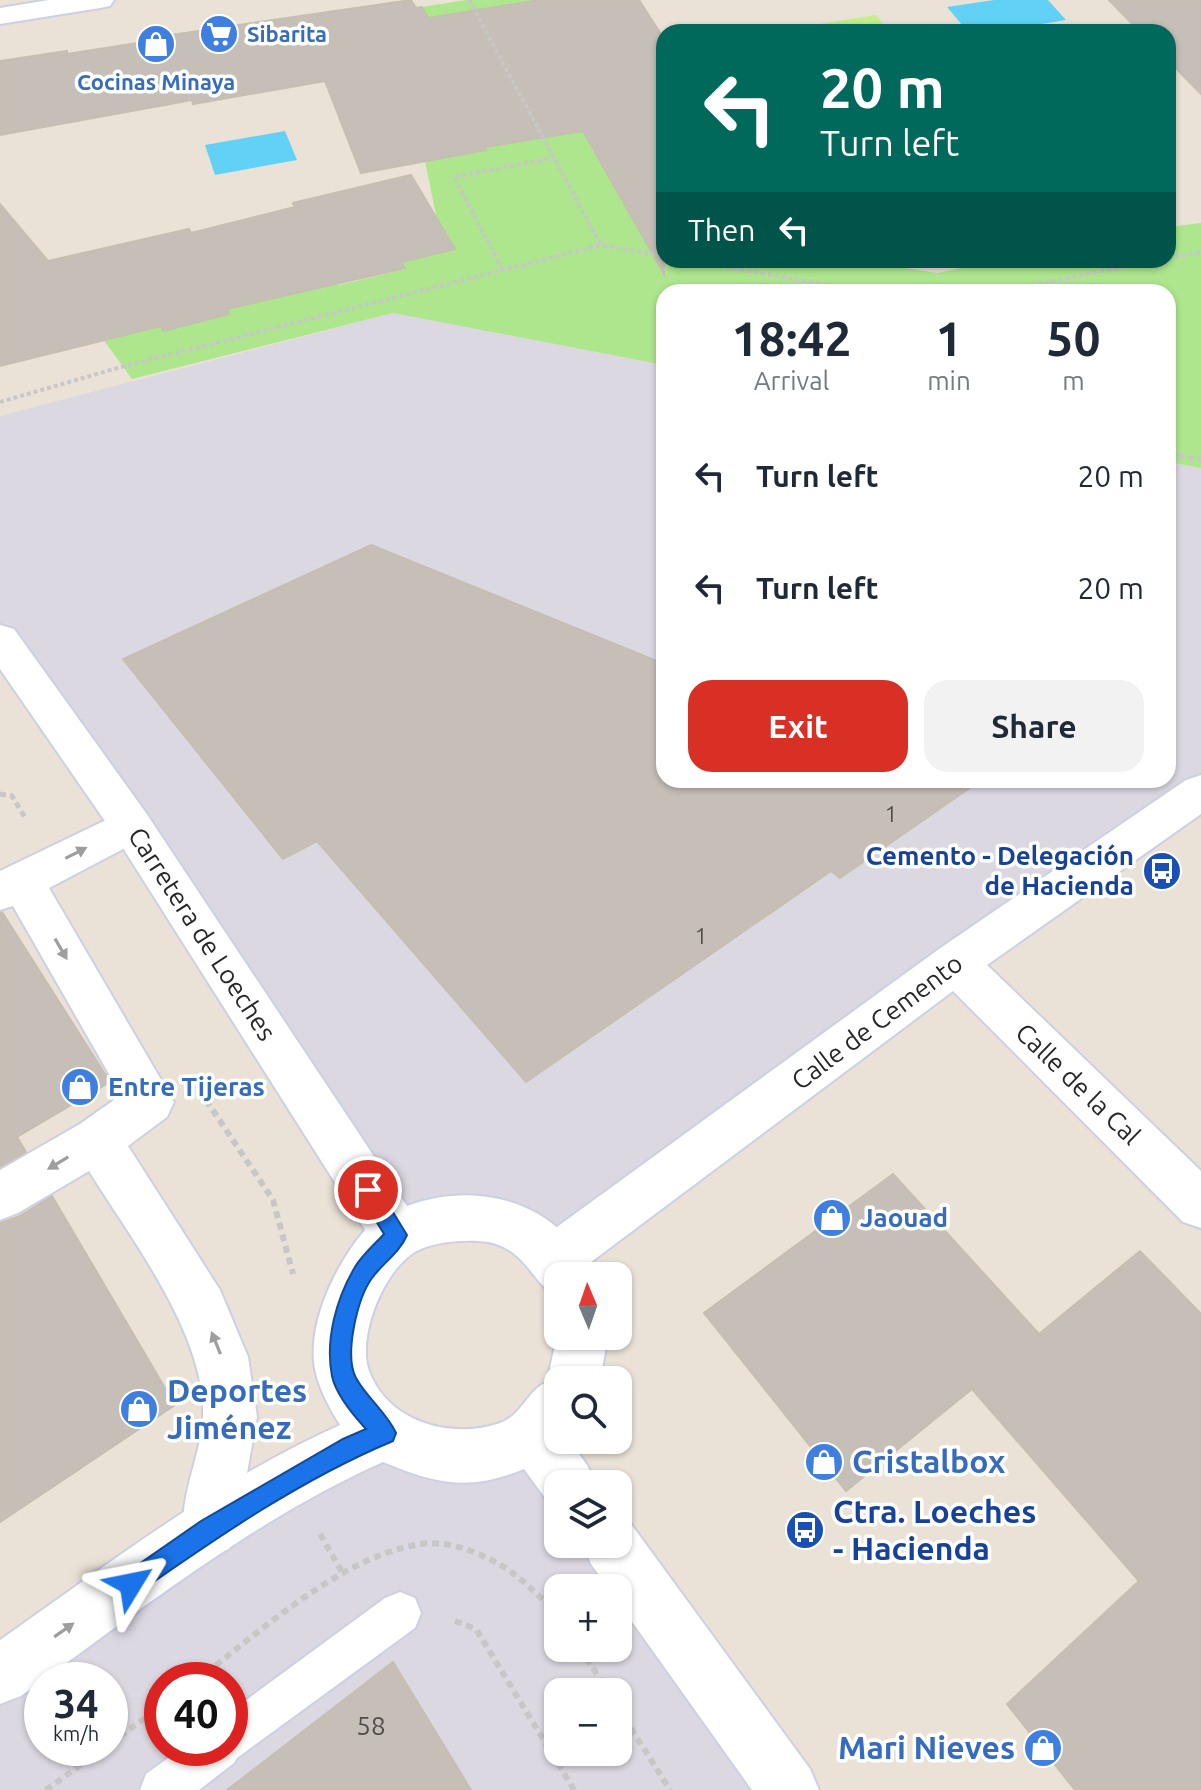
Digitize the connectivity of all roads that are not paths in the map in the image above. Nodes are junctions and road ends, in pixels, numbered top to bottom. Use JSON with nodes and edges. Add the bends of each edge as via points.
{"nodes":[{"id":1,"x":100,"y":0,"type":"edge"},
{"id":2,"x":0,"y":16,"type":"edge"},
{"id":3,"x":0,"y":639,"type":"edge"},
{"id":4,"x":1201,"y":792,"type":"edge"},
{"id":5,"x":131,"y":825,"type":"junction"},
{"id":6,"x":25,"y":879,"type":"edge"},
{"id":7,"x":955,"y":963,"type":"junction"},
{"id":8,"x":97,"y":1140,"type":"junction"},
{"id":9,"x":0,"y":1197,"type":"edge"},
{"id":10,"x":1201,"y":1205,"type":"edge"},
{"id":11,"x":397,"y":1235,"type":"junction"},
{"id":12,"x":557,"y":1262,"type":"edge"},
{"id":13,"x":568,"y":1262,"type":"edge"},
{"id":14,"x":544,"y":1421,"type":"edge"},
{"id":15,"x":385,"y":1433,"type":"junction"},
{"id":16,"x":209,"y":1529,"type":"junction"},
{"id":17,"x":621,"y":1558,"type":"edge"},
{"id":18,"x":400,"y":1613,"type":"road end"},
{"id":19,"x":0,"y":1675,"type":"edge"},
{"id":20,"x":248,"y":1726,"type":"edge"},
{"id":21,"x":195,"y":1766,"type":"edge"},
{"id":22,"x":162,"y":1790,"type":"edge"},
{"id":23,"x":789,"y":1790,"type":"edge"}],
"edges":[{"from":1,"to":2,"type":"street"},
{"from":3,"to":5,"type":"street","name":"Carretera de Loeches"},
{"from":4,"to":7,"type":"street","name":"Calle de Cemento"},
{"from":6,"to":5,"type":"street","one_way":true},
{"from":5,"to":11,"type":"street","name":"Carretera de Loeches"},
{"from":6,"to":8,"type":"street","one_way":true,"via":[[150,1102]]},
{"from":7,"to":10,"type":"street","name":"Calle de la Cal"},
{"from":7,"to":13,"type":"street","name":"Calle de Cemento"},
{"from":8,"to":9,"type":"street","one_way":true},
{"from":16,"to":8,"type":"street","one_way":true,"via":[[230,1417],[222,1357],[202,1308]]},
{"from":11,"to":12,"type":"street","via":[[436,1220],[481,1217],[523,1231]]},
{"from":11,"to":15,"type":"street","via":[[363,1272],[341,1340],[343,1378]]},
{"from":14,"to":15,"type":"street","via":[[494,1453],[460,1460],[416,1452]]},
{"from":15,"to":16,"type":"street"},
{"from":19,"to":16,"type":"street","one_way":true},
{"from":17,"to":23,"type":"street"},
{"from":18,"to":20,"type":"lane"},
{"from":21,"to":22,"type":"lane"}]}
